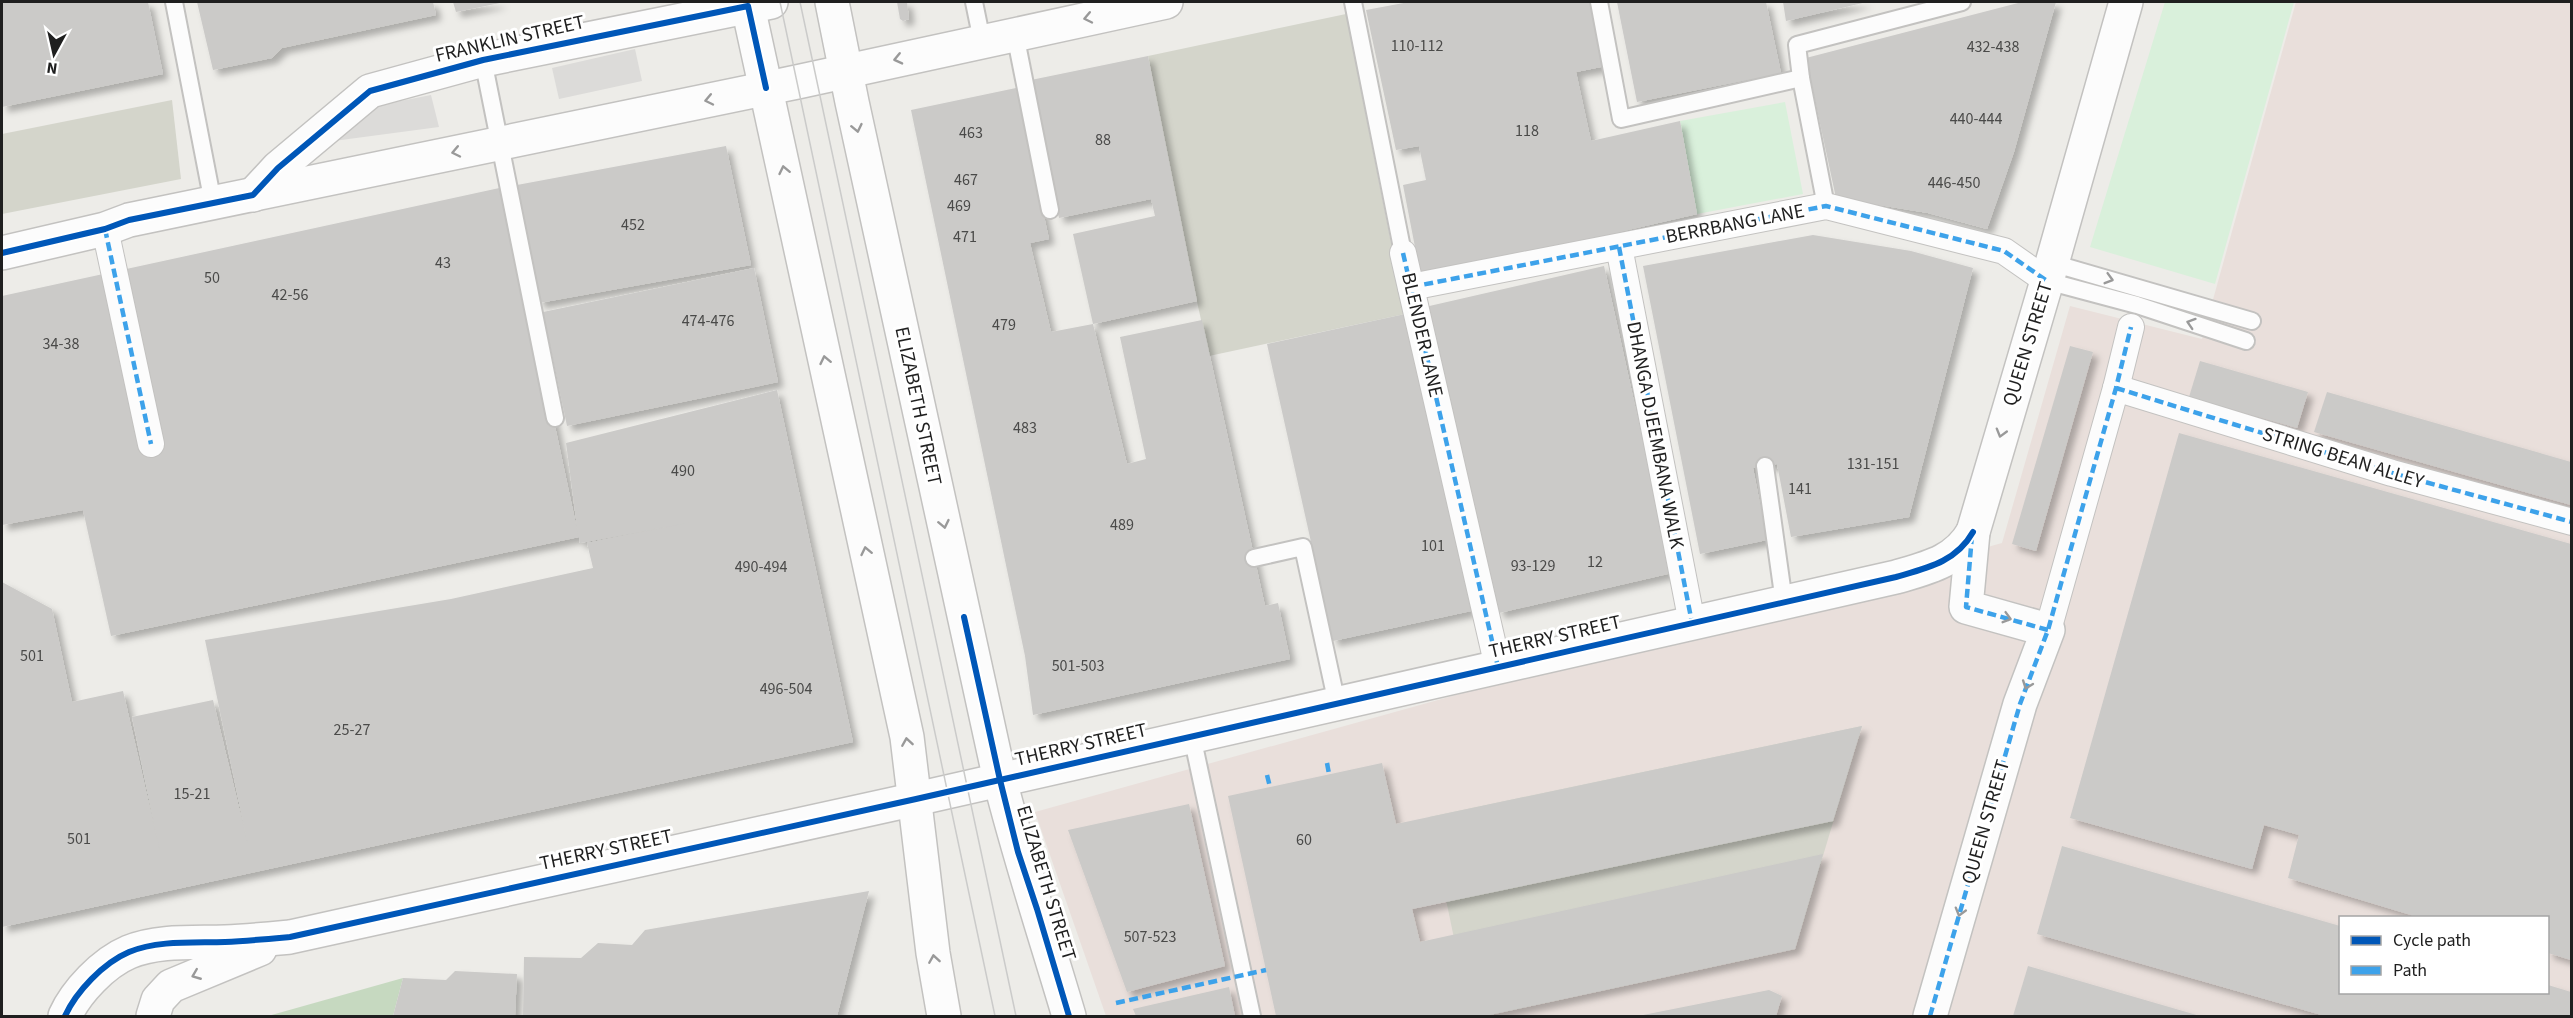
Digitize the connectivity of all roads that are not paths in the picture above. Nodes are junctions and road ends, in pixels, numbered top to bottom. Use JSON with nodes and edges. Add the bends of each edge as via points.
{"nodes":[{"id":1,"x":174,"y":2,"type":"edge"},
{"id":2,"x":832,"y":2,"type":"edge"},
{"id":3,"x":974,"y":2,"type":"edge"},
{"id":4,"x":1166,"y":2,"type":"edge"},
{"id":5,"x":1353,"y":2,"type":"edge"},
{"id":6,"x":1599,"y":2,"type":"edge"},
{"id":7,"x":1962,"y":2,"type":"edge"},
{"id":8,"x":2126,"y":2,"type":"edge"},
{"id":9,"x":755,"y":3,"type":"edge"},
{"id":10,"x":1015,"y":34,"type":"junction"},
{"id":11,"x":982,"y":41,"type":"junction"},
{"id":12,"x":483,"y":60,"type":"junction"},
{"id":13,"x":845,"y":71,"type":"junction"},
{"id":14,"x":1801,"y":78,"type":"junction"},
{"id":15,"x":766,"y":88,"type":"junction"},
{"id":16,"x":500,"y":144,"type":"junction"},
{"id":17,"x":253,"y":195,"type":"junction"},
{"id":18,"x":213,"y":203,"type":"junction"},
{"id":19,"x":1826,"y":206,"type":"junction"},
{"id":20,"x":1050,"y":210,"type":"dead end"},
{"id":21,"x":105,"y":229,"type":"junction"},
{"id":22,"x":11,"y":247,"type":"edge"},
{"id":23,"x":1619,"y":247,"type":"junction"},
{"id":24,"x":1403,"y":253,"type":"joint"},
{"id":25,"x":2050,"y":272,"type":"junction"},
{"id":26,"x":1411,"y":287,"type":"junction"},
{"id":27,"x":2252,"y":321,"type":"dead end"},
{"id":28,"x":2131,"y":327,"type":"dead end"},
{"id":29,"x":2246,"y":341,"type":"dead end"},
{"id":30,"x":2116,"y":388,"type":"junction"},
{"id":31,"x":555,"y":417,"type":"dead end"},
{"id":32,"x":152,"y":444,"type":"dead end"},
{"id":33,"x":1765,"y":466,"type":"dead end"},
{"id":34,"x":2571,"y":522,"type":"edge"},
{"id":35,"x":1973,"y":532,"type":"junction"},
{"id":36,"x":1254,"y":558,"type":"dead end"},
{"id":37,"x":1784,"y":602,"type":"junction"},
{"id":38,"x":1692,"y":622,"type":"junction"},
{"id":39,"x":2048,"y":630,"type":"junction"},
{"id":40,"x":1498,"y":667,"type":"junction"},
{"id":41,"x":1337,"y":704,"type":"junction"},
{"id":42,"x":1192,"y":736,"type":"junction"},
{"id":43,"x":999,"y":780,"type":"junction"},
{"id":44,"x":916,"y":800,"type":"junction"},
{"id":45,"x":290,"y":937,"type":"junction"},
{"id":46,"x":64,"y":1017,"type":"edge"},
{"id":47,"x":153,"y":1017,"type":"edge"},
{"id":48,"x":944,"y":1017,"type":"edge"},
{"id":49,"x":1069,"y":1017,"type":"edge"},
{"id":50,"x":1252,"y":1017,"type":"edge"},
{"id":51,"x":1930,"y":1017,"type":"edge"}],
"edges":[{"from":1,"to":18,"type":"lane"},
{"from":2,"to":13,"type":"street","name":"ELIZABETH STREET"},
{"from":3,"to":11,"type":"lane"},
{"from":4,"to":10,"type":"street","one_way":true},
{"from":5,"to":24,"type":"lane","name":"BLENDER LANE"},
{"from":6,"to":14,"type":"lane","via":[[1621,119]]},
{"from":7,"to":14,"type":"lane","via":[[1797,45]]},
{"from":8,"to":25,"type":"street","name":"QUEEN STREET"},
{"from":9,"to":12,"type":"street","name":"FRANKLIN STREET"},
{"from":9,"to":15,"type":"street"},
{"from":10,"to":11,"type":"street"},
{"from":10,"to":20,"type":"lane"},
{"from":11,"to":13,"type":"street","one_way":true},
{"from":12,"to":16,"type":"lane"},
{"from":12,"to":17,"type":"street","name":"FRANKLIN STREET","via":[[370,91],[278,168]]},
{"from":13,"to":15,"type":"street"},
{"from":13,"to":43,"type":"street","name":"ELIZABETH STREET","one_way":true},
{"from":14,"to":19,"type":"lane"},
{"from":15,"to":16,"type":"street","one_way":true},
{"from":44,"to":15,"type":"street","one_way":true,"via":[[907,737]]},
{"from":16,"to":17,"type":"street","one_way":true},
{"from":16,"to":31,"type":"lane"},
{"from":17,"to":18,"type":"street"},
{"from":18,"to":21,"type":"street","via":[[129,220]]},
{"from":19,"to":23,"type":"street","name":"BERRBANG LANE"},
{"from":19,"to":25,"type":"street","name":"BERRBANG LANE","via":[[2004,251]]},
{"from":21,"to":22,"type":"street"},
{"from":21,"to":32,"type":"street"},
{"from":23,"to":26,"type":"street","name":"BERRBANG LANE"},
{"from":23,"to":38,"type":"street","name":"DHANGA DJEEMBANA WALK"},
{"from":24,"to":26,"type":"street","name":"BLENDER LANE"},
{"from":25,"to":27,"type":"lane","one_way":true},
{"from":29,"to":25,"type":"lane","one_way":true},
{"from":25,"to":35,"type":"street","name":"QUEEN STREET","one_way":true},
{"from":26,"to":40,"type":"street","name":"BLENDER LANE"},
{"from":28,"to":30,"type":"street","name":"QUEEN STREET"},
{"from":30,"to":34,"type":"street","name":"STRING BEAN ALLEY","via":[[2392,473]]},
{"from":30,"to":39,"type":"street","name":"QUEEN STREET"},
{"from":33,"to":37,"type":"lane"},
{"from":35,"to":37,"type":"street","name":"THERRY STREET","via":[[1958,552],[1938,565]]},
{"from":35,"to":39,"type":"street","name":"QUEEN STREET","one_way":true,"via":[[1966,607]]},
{"from":36,"to":41,"type":"lane","via":[[1303,547]]},
{"from":37,"to":38,"type":"street","name":"THERRY STREET"},
{"from":38,"to":40,"type":"street","name":"THERRY STREET"},
{"from":39,"to":51,"type":"street","name":"QUEEN STREET","one_way":true,"via":[[2020,704]]},
{"from":40,"to":41,"type":"street","name":"THERRY STREET"},
{"from":41,"to":42,"type":"street","name":"THERRY STREET"},
{"from":42,"to":43,"type":"street","name":"THERRY STREET"},
{"from":42,"to":50,"type":"lane"},
{"from":43,"to":44,"type":"street","name":"THERRY STREET"},
{"from":43,"to":49,"type":"street","name":"ELIZABETH STREET"},
{"from":44,"to":45,"type":"street","name":"THERRY STREET"},
{"from":48,"to":44,"type":"street","one_way":true},
{"from":45,"to":46,"type":"street","name":"THERRY STREET","via":[[151,946],[128,952],[100,970]]},
{"from":45,"to":47,"type":"street","name":"THERRY STREET","one_way":true,"via":[[171,986],[158,1000]]}]}
